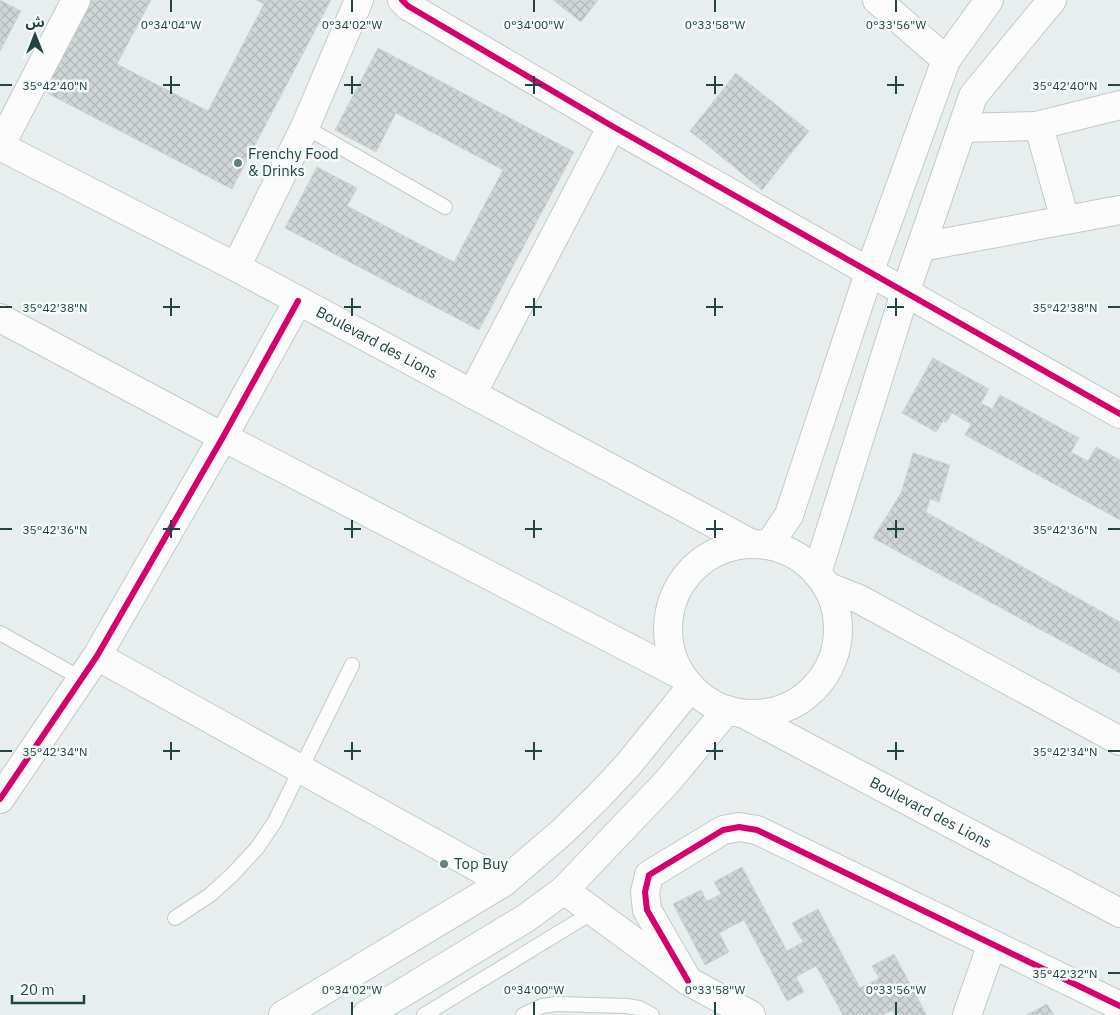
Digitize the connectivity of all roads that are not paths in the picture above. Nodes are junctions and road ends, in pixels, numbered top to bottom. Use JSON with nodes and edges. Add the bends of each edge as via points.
{"nodes":[{"id":1,"x":76,"y":0,"type":"edge"},
{"id":2,"x":359,"y":0,"type":"edge"},
{"id":3,"x":877,"y":0,"type":"edge"},
{"id":4,"x":990,"y":0,"type":"edge"},
{"id":5,"x":1052,"y":0,"type":"edge"},
{"id":6,"x":406,"y":2,"type":"edge"},
{"id":7,"x":946,"y":60,"type":"junction"},
{"id":8,"x":1120,"y":106,"type":"edge"},
{"id":9,"x":612,"y":126,"type":"junction"},
{"id":10,"x":1036,"y":126,"type":"junction"},
{"id":11,"x":305,"y":127,"type":"junction"},
{"id":12,"x":962,"y":128,"type":"junction"},
{"id":13,"x":0,"y":146,"type":"edge"},
{"id":14,"x":445,"y":207,"type":"dead end"},
{"id":15,"x":1120,"y":210,"type":"edge"},
{"id":16,"x":1065,"y":220,"type":"junction"},
{"id":17,"x":921,"y":247,"type":"junction"},
{"id":18,"x":236,"y":267,"type":"junction"},
{"id":19,"x":869,"y":273,"type":"junction"},
{"id":20,"x":905,"y":294,"type":"junction"},
{"id":21,"x":298,"y":301,"type":"junction"},
{"id":22,"x":0,"y":318,"type":"edge"},
{"id":23,"x":472,"y":394,"type":"junction"},
{"id":24,"x":1120,"y":414,"type":"edge"},
{"id":25,"x":223,"y":437,"type":"junction"},
{"id":26,"x":761,"y":544,"type":"junction"},
{"id":27,"x":822,"y":579,"type":"junction"},
{"id":28,"x":0,"y":633,"type":"edge"},
{"id":29,"x":97,"y":656,"type":"junction"},
{"id":30,"x":352,"y":665,"type":"dead end"},
{"id":31,"x":82,"y":679,"type":"junction"},
{"id":32,"x":686,"y":681,"type":"junction"},
{"id":33,"x":735,"y":711,"type":"junction"},
{"id":34,"x":1120,"y":741,"type":"edge"},
{"id":35,"x":300,"y":769,"type":"junction"},
{"id":36,"x":0,"y":798,"type":"edge"},
{"id":37,"x":504,"y":882,"type":"junction"},
{"id":38,"x":564,"y":890,"type":"junction"},
{"id":39,"x":593,"y":912,"type":"junction"},
{"id":40,"x":1120,"y":913,"type":"edge"},
{"id":41,"x":175,"y":918,"type":"dead end"},
{"id":42,"x":992,"y":944,"type":"junction"},
{"id":43,"x":688,"y":981,"type":"junction"},
{"id":44,"x":1120,"y":1006,"type":"edge"},
{"id":45,"x":283,"y":1015,"type":"edge"},
{"id":46,"x":366,"y":1015,"type":"edge"},
{"id":47,"x":424,"y":1015,"type":"edge"},
{"id":48,"x":523,"y":1015,"type":"edge"},
{"id":49,"x":652,"y":1015,"type":"edge"},
{"id":50,"x":751,"y":1015,"type":"edge"},
{"id":51,"x":967,"y":1015,"type":"edge"}],
"edges":[{"from":1,"to":13,"type":"main road"},
{"from":2,"to":11,"type":"main road"},
{"from":3,"to":7,"type":"main road"},
{"from":4,"to":7,"type":"main road"},
{"from":5,"to":12,"type":"main road","via":[[973,96]]},
{"from":6,"to":9,"type":"main road"},
{"from":7,"to":19,"type":"main road"},
{"from":8,"to":10,"type":"main road"},
{"from":9,"to":19,"type":"main road"},
{"from":9,"to":23,"type":"main road"},
{"from":10,"to":12,"type":"main road"},
{"from":10,"to":16,"type":"main road","via":[[1043,136]]},
{"from":11,"to":14,"type":"lane"},
{"from":11,"to":18,"type":"main road"},
{"from":12,"to":17,"type":"main road"},
{"from":13,"to":18,"type":"main road","name":"Boulevard des Lions"},
{"from":15,"to":16,"type":"main road"},
{"from":16,"to":17,"type":"main road"},
{"from":17,"to":20,"type":"main road"},
{"from":18,"to":21,"type":"main road","name":"Boulevard des Lions"},
{"from":19,"to":20,"type":"main road"},
{"from":19,"to":26,"type":"main road","via":[[789,515]]},
{"from":20,"to":24,"type":"main road"},
{"from":20,"to":27,"type":"main road"},
{"from":21,"to":23,"type":"main road","name":"Boulevard des Lions"},
{"from":21,"to":25,"type":"main road"},
{"from":22,"to":25,"type":"main road"},
{"from":23,"to":26,"type":"main road","name":"Boulevard des Lions"},
{"from":25,"to":29,"type":"main road"},
{"from":25,"to":32,"type":"main road"},
{"from":26,"to":27,"type":"main road","via":[[796,555]]},
{"from":26,"to":32,"type":"main road","via":[[736,545],[720,550],[692,568],[682,581],[674,596],[667,628],[671,653]]},
{"from":27,"to":33,"type":"main road","via":[[833,600],[838,631],[832,662],[824,676],[814,688],[789,706],[774,712]]},
{"from":27,"to":34,"type":"main road"},
{"from":28,"to":31,"type":"lane"},
{"from":29,"to":31,"type":"main road"},
{"from":29,"to":35,"type":"main road"},
{"from":30,"to":35,"type":"lane"},
{"from":31,"to":36,"type":"main road"},
{"from":32,"to":33,"type":"main road","via":[[707,700]]},
{"from":32,"to":37,"type":"main road","via":[[628,765],[562,832]]},
{"from":33,"to":38,"type":"main road"},
{"from":33,"to":40,"type":"main road","name":"Boulevard des Lions"},
{"from":35,"to":37,"type":"main road"},
{"from":35,"to":41,"type":"lane","via":[[274,822],[257,848],[210,895]]},
{"from":37,"to":45,"type":"main road"},
{"from":38,"to":39,"type":"main road"},
{"from":38,"to":46,"type":"main road","via":[[526,918]]},
{"from":39,"to":43,"type":"main road"},
{"from":39,"to":47,"type":"lane"},
{"from":42,"to":43,"type":"main road","via":[[757,830],[739,827],[723,830],[649,875],[645,892],[646,910]]},
{"from":42,"to":44,"type":"main road"},
{"from":42,"to":51,"type":"main road"},
{"from":43,"to":50,"type":"main road"},
{"from":48,"to":49,"type":"lane","via":[[542,1006],[556,1004],[627,1006]]}]}
